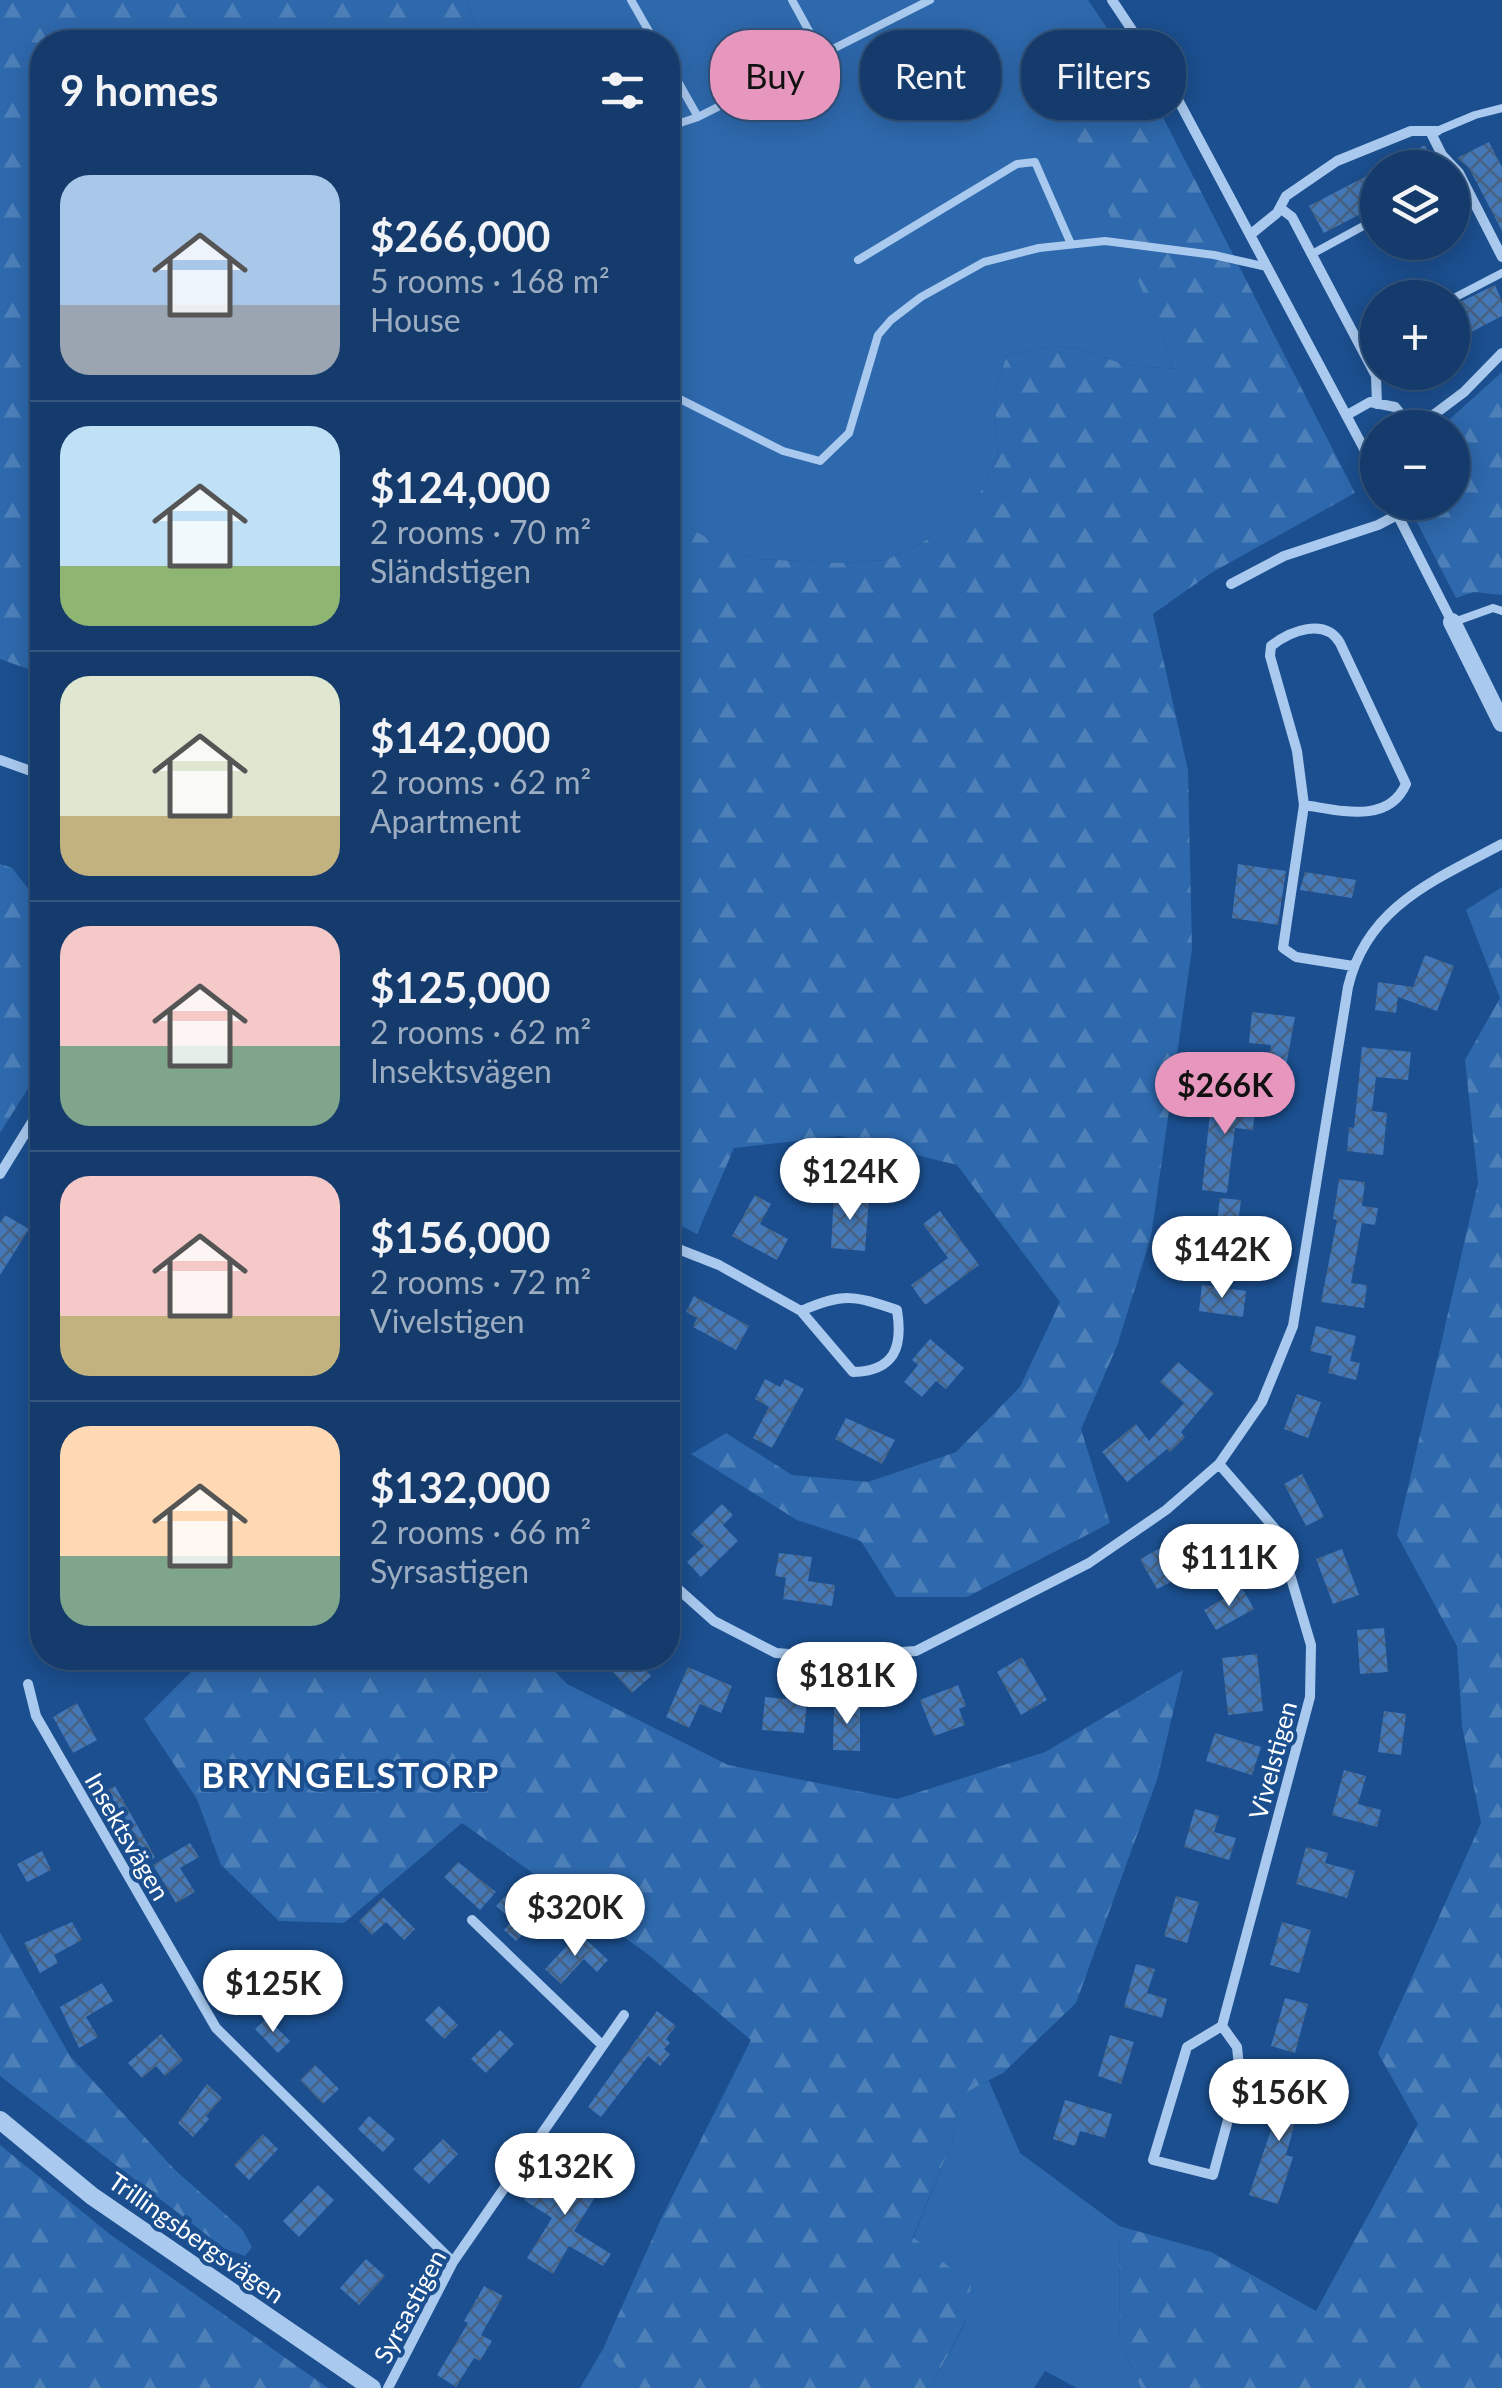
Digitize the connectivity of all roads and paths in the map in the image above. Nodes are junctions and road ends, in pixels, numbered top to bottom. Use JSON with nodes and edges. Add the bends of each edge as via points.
{"nodes":[{"id":1,"x":632,"y":0,"type":"edge"},
{"id":2,"x":792,"y":0,"type":"edge"},
{"id":3,"x":930,"y":0,"type":"edge"},
{"id":4,"x":1112,"y":0,"type":"edge"},
{"id":5,"x":648,"y":30,"type":"edge"},
{"id":6,"x":808,"y":30,"type":"edge"},
{"id":7,"x":840,"y":44,"type":"edge"},
{"id":8,"x":680,"y":85,"type":"edge"},
{"id":9,"x":1502,"y":108,"type":"edge"},
{"id":10,"x":710,"y":111,"type":"edge"},
{"id":11,"x":698,"y":117,"type":"junction"},
{"id":12,"x":680,"y":123,"type":"edge"},
{"id":13,"x":1433,"y":131,"type":"junction"},
{"id":14,"x":1440,"y":150,"type":"edge"},
{"id":15,"x":1470,"y":200,"type":"edge"},
{"id":16,"x":1280,"y":208,"type":"junction"},
{"id":17,"x":1360,"y":228,"type":"edge"},
{"id":18,"x":1250,"y":236,"type":"junction"},
{"id":19,"x":1071,"y":244,"type":"junction"},
{"id":20,"x":1312,"y":254,"type":"junction"},
{"id":21,"x":1502,"y":257,"type":"edge"},
{"id":22,"x":858,"y":260,"type":"dead end"},
{"id":23,"x":1267,"y":267,"type":"junction"},
{"id":24,"x":1502,"y":273,"type":"edge"},
{"id":25,"x":1470,"y":290,"type":"edge"},
{"id":26,"x":1360,"y":345,"type":"edge"},
{"id":27,"x":1502,"y":353,"type":"edge"},
{"id":28,"x":1376,"y":390,"type":"edge"},
{"id":29,"x":680,"y":399,"type":"edge"},
{"id":30,"x":1377,"y":404,"type":"junction"},
{"id":31,"x":1346,"y":415,"type":"junction"},
{"id":32,"x":1360,"y":441,"type":"edge"},
{"id":33,"x":1387,"y":520,"type":"edge"},
{"id":34,"x":1399,"y":520,"type":"edge"},
{"id":35,"x":1231,"y":584,"type":"dead end"},
{"id":36,"x":1502,"y":611,"type":"edge"},
{"id":37,"x":1452,"y":622,"type":"junction"},
{"id":38,"x":1502,"y":722,"type":"edge"},
{"id":39,"x":0,"y":760,"type":"edge"},
{"id":40,"x":30,"y":771,"type":"edge"},
{"id":41,"x":1304,"y":804,"type":"junction"},
{"id":42,"x":1502,"y":844,"type":"edge"},
{"id":43,"x":1353,"y":966,"type":"junction"},
{"id":44,"x":30,"y":1125,"type":"edge"},
{"id":45,"x":0,"y":1174,"type":"edge"},
{"id":46,"x":680,"y":1251,"type":"edge"},
{"id":47,"x":802,"y":1310,"type":"junction"},
{"id":48,"x":1219,"y":1464,"type":"junction"},
{"id":49,"x":680,"y":1591,"type":"edge"},
{"id":50,"x":28,"y":1684,"type":"dead end"},
{"id":51,"x":472,"y":1920,"type":"dead end"},
{"id":52,"x":624,"y":2015,"type":"dead end"},
{"id":53,"x":1222,"y":2026,"type":"junction"},
{"id":54,"x":601,"y":2044,"type":"junction"},
{"id":55,"x":0,"y":2120,"type":"edge"},
{"id":56,"x":452,"y":2262,"type":"junction"},
{"id":57,"x":372,"y":2388,"type":"edge"},
{"id":58,"x":388,"y":2388,"type":"edge"}],
"edges":[{"from":1,"to":5,"type":"lane"},
{"from":2,"to":6,"type":"lane"},
{"from":3,"to":7,"type":"lane"},
{"from":4,"to":18,"type":"street","via":[[1154,59]]},
{"from":8,"to":11,"type":"lane"},
{"from":9,"to":13,"type":"lane"},
{"from":10,"to":11,"type":"lane"},
{"from":11,"to":12,"type":"lane"},
{"from":13,"to":14,"type":"street"},
{"from":13,"to":16,"type":"street","via":[[1411,130],[1337,160],[1286,196]]},
{"from":15,"to":21,"type":"street"},
{"from":16,"to":18,"type":"street"},
{"from":16,"to":20,"type":"street","via":[[1292,216]]},
{"from":17,"to":20,"type":"lane"},
{"from":18,"to":23,"type":"street"},
{"from":19,"to":22,"type":"lane","via":[[1036,162],[1016,164]]},
{"from":19,"to":23,"type":"lane","via":[[1106,241]]},
{"from":19,"to":29,"type":"lane","via":[[984,262],[891,320],[878,335],[849,433],[820,461],[784,451]]},
{"from":20,"to":26,"type":"street"},
{"from":23,"to":31,"type":"street"},
{"from":24,"to":25,"type":"lane"},
{"from":27,"to":30,"type":"street","via":[[1420,425]]},
{"from":28,"to":30,"type":"street"},
{"from":30,"to":31,"type":"street"},
{"from":31,"to":32,"type":"street"},
{"from":33,"to":35,"type":"street","via":[[1284,556]]},
{"from":34,"to":37,"type":"street"},
{"from":36,"to":37,"type":"lane"},
{"from":37,"to":38,"type":"street"},
{"from":39,"to":40,"type":"street"},
{"from":41,"to":41,"type":"street","via":[[1374,812],[1406,784],[1340,643],[1320,627],[1271,646],[1270,656]]},
{"from":41,"to":43,"type":"street","via":[[1284,948],[1296,957]]},
{"from":42,"to":43,"type":"street","via":[[1408,895],[1365,939]]},
{"from":43,"to":48,"type":"street","via":[[1293,1326],[1262,1402]]},
{"from":44,"to":45,"type":"street"},
{"from":46,"to":47,"type":"street"},
{"from":47,"to":47,"type":"street","via":[[854,1372],[873,1372],[893,1358],[901,1332],[897,1310],[835,1296]]},
{"from":48,"to":49,"type":"street","via":[[1089,1563],[916,1650],[776,1654],[714,1621]]},
{"from":48,"to":53,"type":"street","name":"Vivelstigen","via":[[1277,1531],[1311,1645],[1310,1696]]},
{"from":50,"to":56,"type":"street","name":"Insektsvägen","via":[[36,1716],[216,2028]]},
{"from":51,"to":54,"type":"street"},
{"from":52,"to":54,"type":"street","name":"Syrsastigen"},
{"from":53,"to":53,"type":"street","via":[[1237,2047],[1240,2076],[1213,2175],[1153,2160],[1187,2046]]},
{"from":54,"to":56,"type":"street","name":"Syrsastigen"},
{"from":55,"to":57,"type":"street","name":"Trillingsbergsvägen","via":[[92,2196]]},
{"from":56,"to":58,"type":"street","name":"Syrsastigen"}]}
